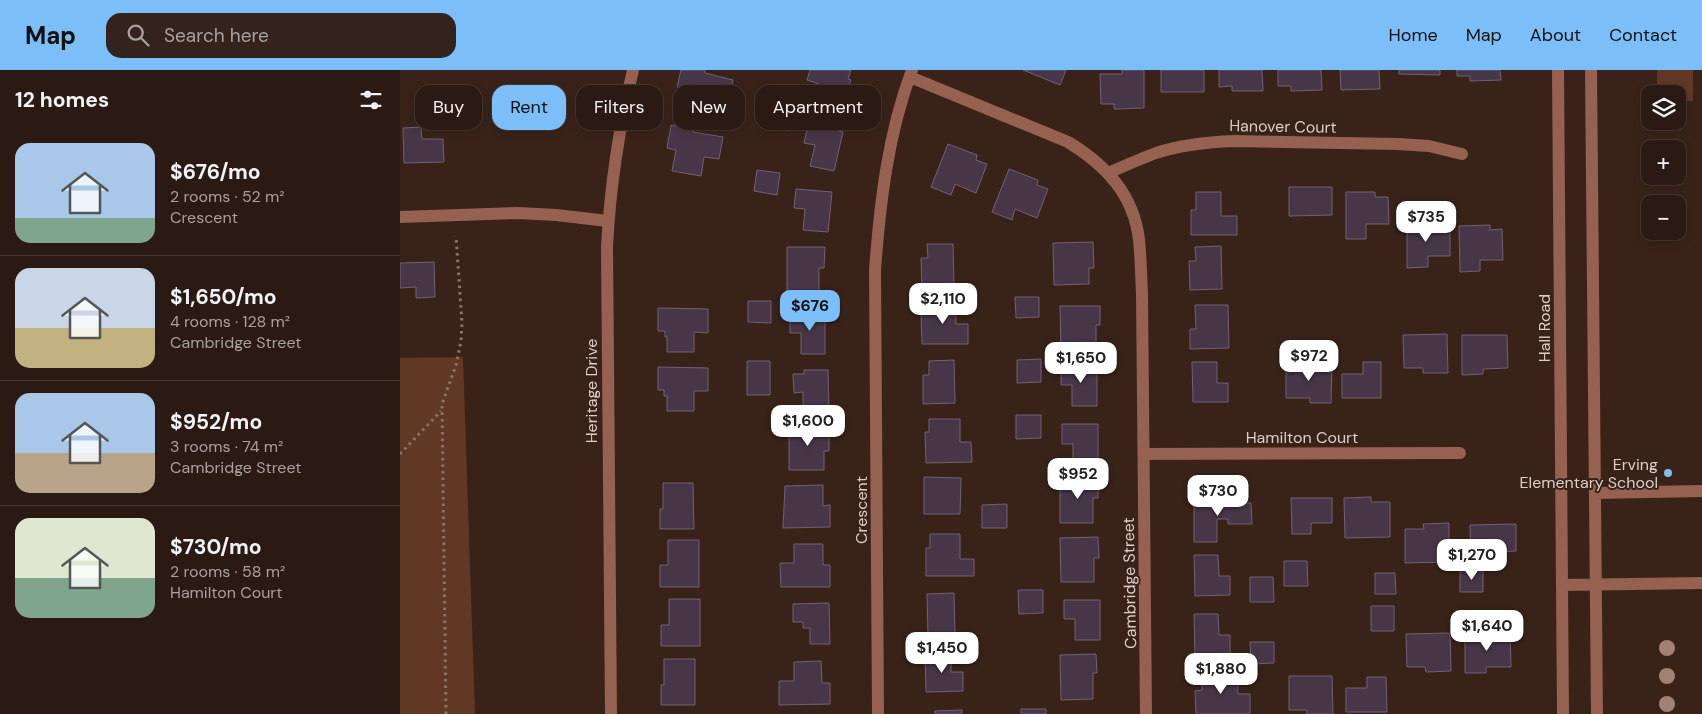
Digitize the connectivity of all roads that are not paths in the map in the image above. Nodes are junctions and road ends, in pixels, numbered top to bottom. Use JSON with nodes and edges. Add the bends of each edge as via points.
{"nodes":[{"id":1,"x":633,"y":70,"type":"edge"},
{"id":2,"x":1558,"y":70,"type":"edge"},
{"id":3,"x":1591,"y":70,"type":"edge"},
{"id":4,"x":911,"y":73,"type":"edge"},
{"id":5,"x":1462,"y":154,"type":"dead end"},
{"id":6,"x":1108,"y":173,"type":"junction"},
{"id":7,"x":400,"y":217,"type":"edge"},
{"id":8,"x":608,"y":221,"type":"junction"},
{"id":9,"x":1460,"y":453,"type":"dead end"},
{"id":10,"x":1144,"y":454,"type":"junction"},
{"id":11,"x":1702,"y":491,"type":"edge"},
{"id":12,"x":1595,"y":492,"type":"junction"},
{"id":13,"x":1702,"y":583,"type":"edge"},
{"id":14,"x":1562,"y":585,"type":"junction"},
{"id":15,"x":1596,"y":585,"type":"junction"},
{"id":16,"x":611,"y":714,"type":"edge"},
{"id":17,"x":878,"y":714,"type":"edge"},
{"id":18,"x":1146,"y":714,"type":"edge"},
{"id":19,"x":1564,"y":714,"type":"edge"},
{"id":20,"x":1596,"y":714,"type":"edge"}],
"edges":[{"from":1,"to":8,"type":"street","name":"Heritage Drive","via":[[617,150]]},
{"from":2,"to":14,"type":"street","name":"Hall Road"},
{"from":3,"to":12,"type":"street"},
{"from":4,"to":6,"type":"street","name":"Cambridge Street","via":[[1068,142]]},
{"from":4,"to":17,"type":"street","name":"Crescent","via":[[885,172],[875,270]]},
{"from":5,"to":6,"type":"street","name":"Hanover Court","via":[[1430,146],[1398,144],[1234,140],[1157,153]]},
{"from":6,"to":10,"type":"street","name":"Cambridge Street","via":[[1128,202],[1139,240]]},
{"from":7,"to":8,"type":"street","via":[[518,213]]},
{"from":8,"to":16,"type":"street","name":"Heritage Drive"},
{"from":9,"to":10,"type":"street","name":"Hamilton Court"},
{"from":10,"to":18,"type":"street","name":"Cambridge Street"},
{"from":11,"to":12,"type":"street"},
{"from":12,"to":15,"type":"street"},
{"from":13,"to":15,"type":"street"},
{"from":14,"to":15,"type":"street"},
{"from":14,"to":19,"type":"street","name":"Hall Road"},
{"from":15,"to":20,"type":"street"}]}
